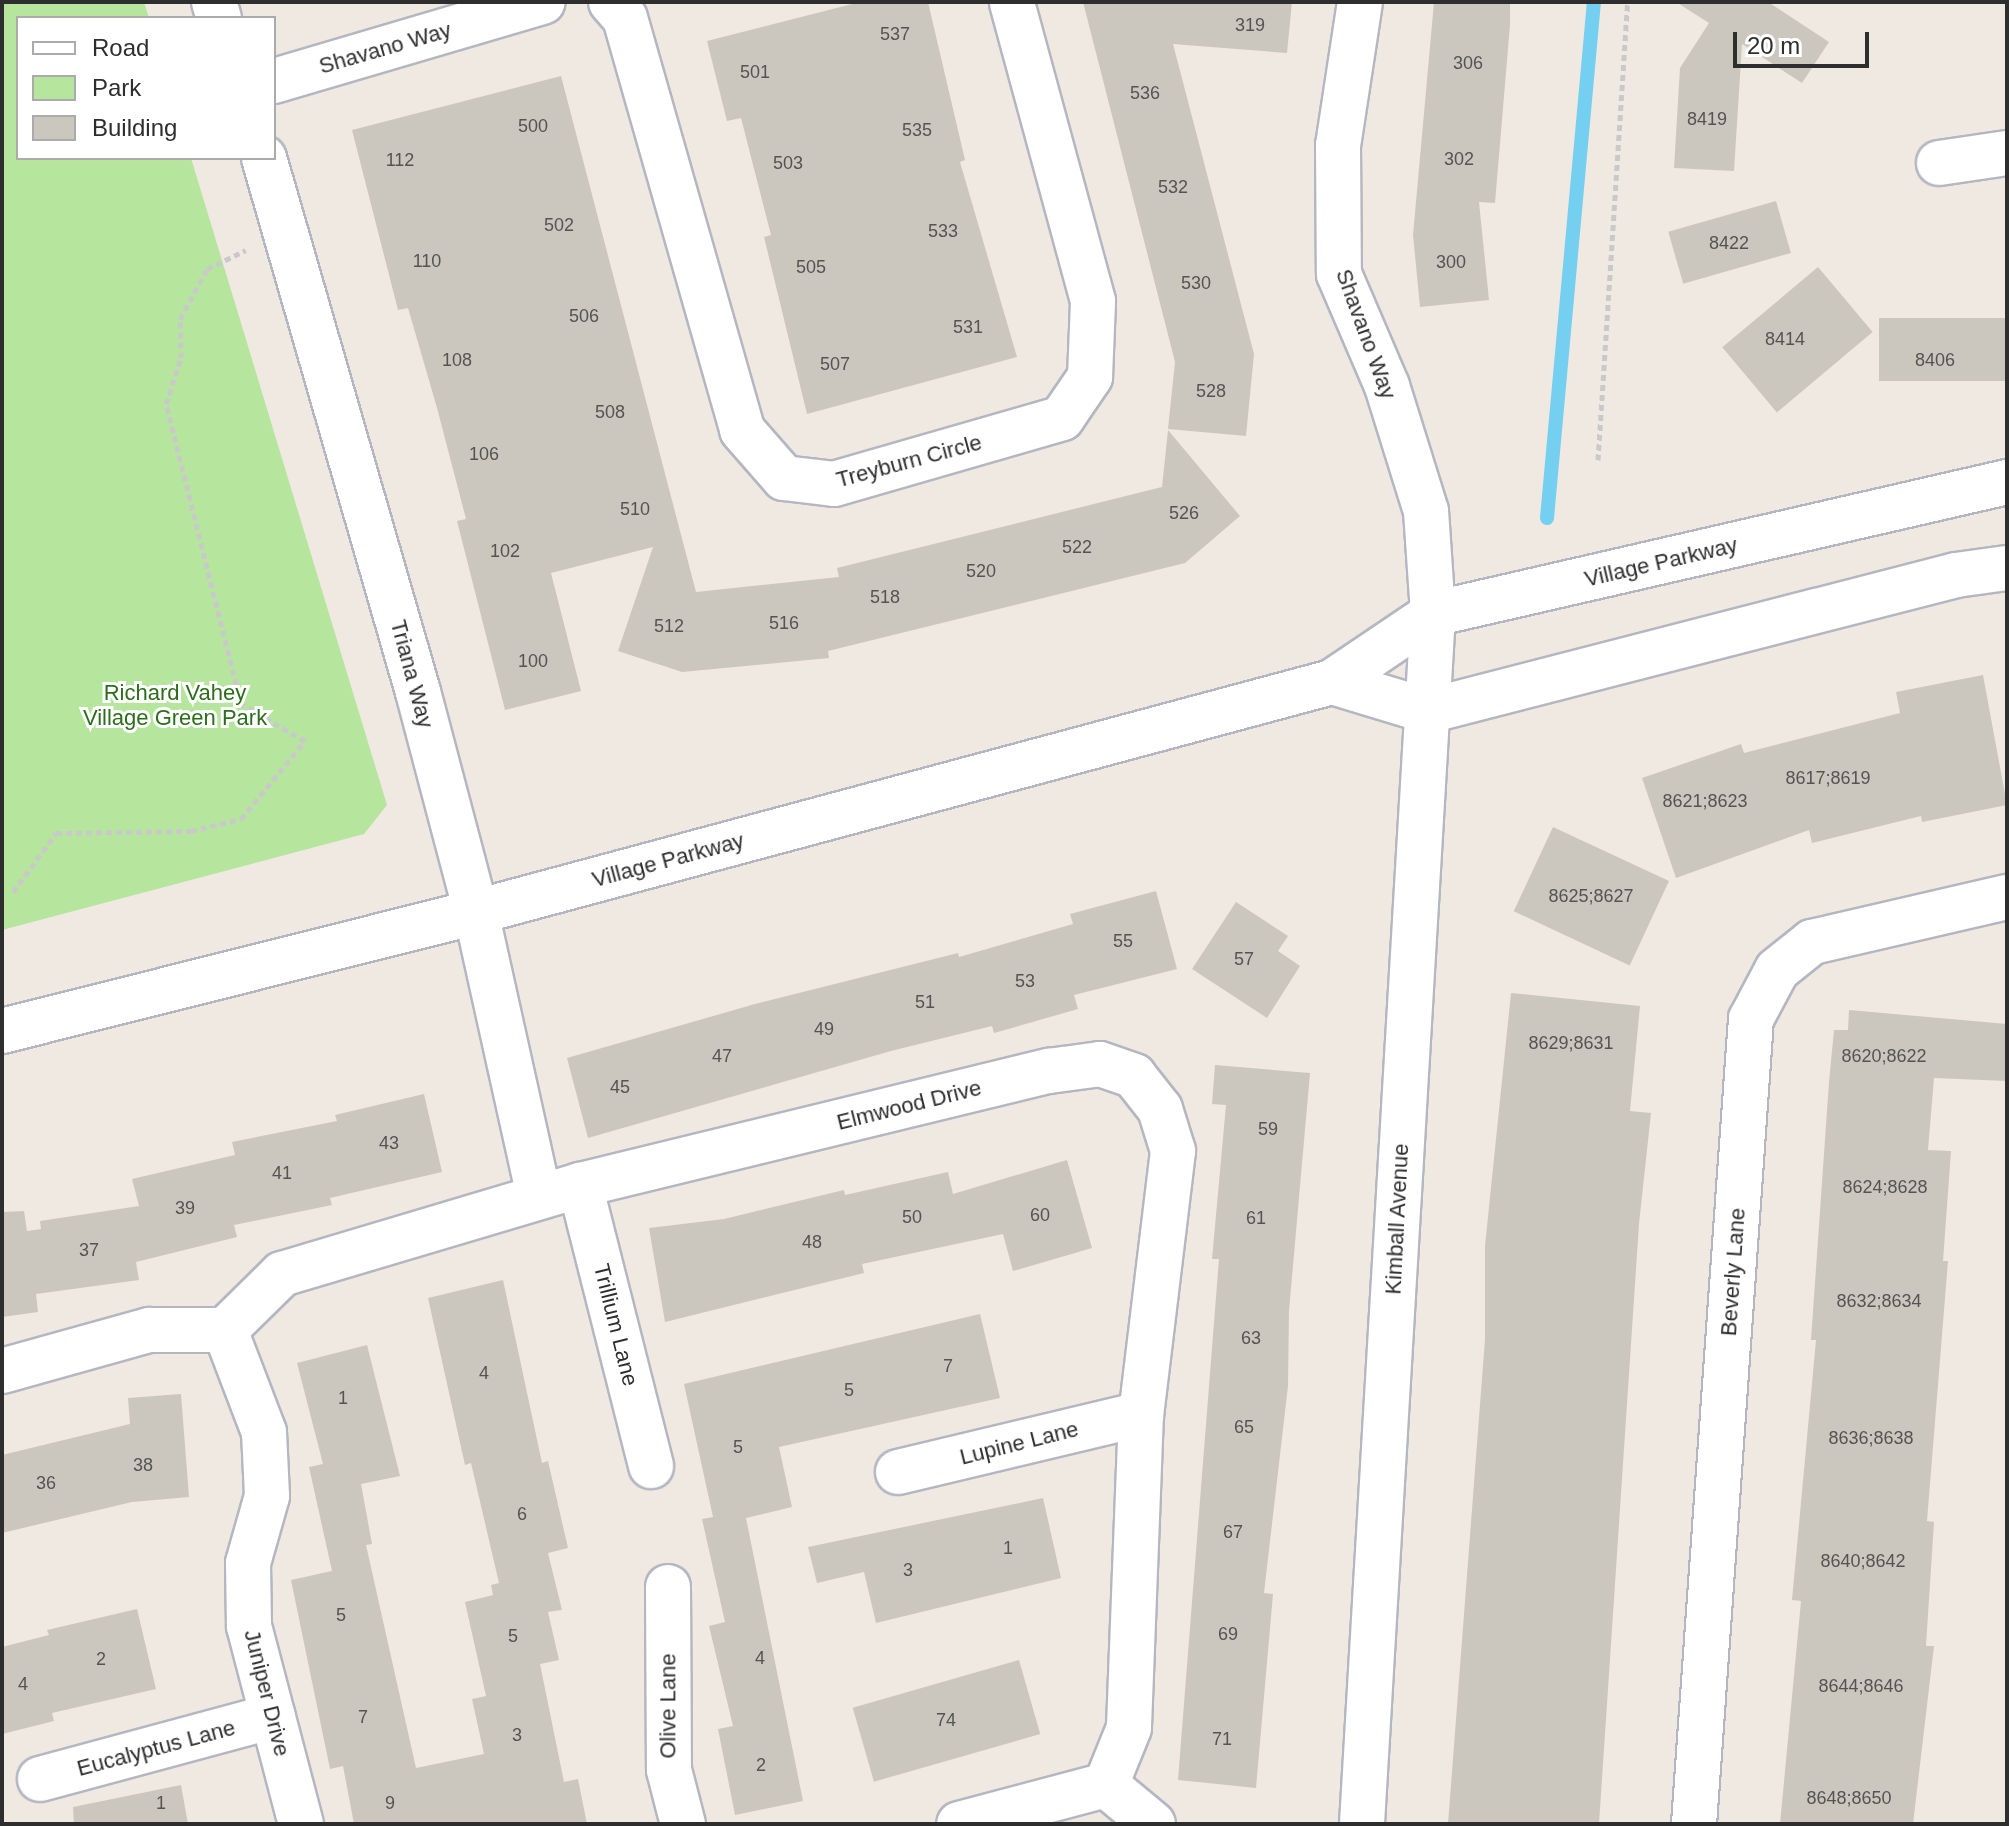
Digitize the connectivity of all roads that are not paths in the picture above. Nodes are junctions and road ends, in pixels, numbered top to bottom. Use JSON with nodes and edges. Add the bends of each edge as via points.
{"nodes":[{"id":1,"x":543,"y":2,"type":"edge"},
{"id":2,"x":611,"y":2,"type":"edge"},
{"id":3,"x":1012,"y":2,"type":"edge"},
{"id":4,"x":1360,"y":2,"type":"edge"},
{"id":5,"x":276,"y":80,"type":"edge"},
{"id":6,"x":2007,"y":153,"type":"edge"},
{"id":7,"x":265,"y":160,"type":"edge"},
{"id":8,"x":1939,"y":163,"type":"dead end"},
{"id":9,"x":2007,"y":482,"type":"edge"},
{"id":10,"x":2007,"y":568,"type":"edge"},
{"id":11,"x":1433,"y":614,"type":"junction"},
{"id":12,"x":1332,"y":682,"type":"junction"},
{"id":13,"x":1428,"y":711,"type":"junction"},
{"id":14,"x":2007,"y":897,"type":"edge"},
{"id":15,"x":476,"y":912,"type":"junction"},
{"id":16,"x":2,"y":1031,"type":"edge"},
{"id":17,"x":560,"y":1191,"type":"junction"},
{"id":18,"x":225,"y":1330,"type":"junction"},
{"id":19,"x":2,"y":1371,"type":"edge"},
{"id":20,"x":1141,"y":1414,"type":"junction"},
{"id":21,"x":651,"y":1466,"type":"dead end"},
{"id":22,"x":898,"y":1472,"type":"dead end"},
{"id":23,"x":668,"y":1587,"type":"dead end"},
{"id":24,"x":273,"y":1716,"type":"junction"},
{"id":25,"x":40,"y":1779,"type":"dead end"},
{"id":26,"x":1106,"y":1785,"type":"junction"},
{"id":27,"x":301,"y":1824,"type":"edge"},
{"id":28,"x":683,"y":1824,"type":"edge"},
{"id":29,"x":959,"y":1824,"type":"edge"},
{"id":30,"x":1153,"y":1824,"type":"edge"},
{"id":31,"x":1362,"y":1824,"type":"edge"},
{"id":32,"x":1694,"y":1824,"type":"edge"}],
"edges":[{"from":1,"to":5,"type":"street","name":"Shavano Way"},
{"from":2,"to":3,"type":"street","name":"Treyburn Circle","via":[[625,18],[742,430],[784,478],[834,484],[1062,418],[1090,377],[1093,301]]},
{"from":4,"to":11,"type":"street","name":"Shavano Way","via":[[1338,145],[1339,274],[1387,386],[1426,511]]},
{"from":6,"to":8,"type":"street"},
{"from":7,"to":15,"type":"street","name":"Triana Way"},
{"from":9,"to":11,"type":"street","name":"Village Parkway"},
{"from":10,"to":13,"type":"street","via":[[1956,575]]},
{"from":11,"to":12,"type":"street","name":"Village Parkway"},
{"from":11,"to":13,"type":"street","name":"Kimball Avenue"},
{"from":12,"to":13,"type":"street"},
{"from":12,"to":15,"type":"street","name":"Village Parkway"},
{"from":13,"to":31,"type":"street","name":"Kimball Avenue"},
{"from":14,"to":32,"type":"street","name":"Beverly Lane","via":[[1812,942],[1777,970],[1751,1019]]},
{"from":15,"to":16,"type":"street","name":"Village Parkway"},
{"from":15,"to":17,"type":"street","name":"Triana Way"},
{"from":17,"to":18,"type":"street","name":"Elmwood Drive","via":[[282,1274]]},
{"from":17,"to":20,"type":"street","name":"Elmwood Drive","via":[[1049,1071],[1100,1064],[1134,1076],[1160,1109],[1173,1151]]},
{"from":17,"to":21,"type":"street","name":"Trillium Lane"},
{"from":18,"to":19,"type":"street","via":[[149,1330]]},
{"from":18,"to":24,"type":"street","name":"Juniper Drive","via":[[264,1432],[267,1496],[248,1563],[249,1626]]},
{"from":20,"to":22,"type":"street","name":"Lupine Lane"},
{"from":20,"to":26,"type":"street","name":"Elmwood Drive","via":[[1129,1728]]},
{"from":23,"to":28,"type":"street","name":"Olive Lane","via":[[669,1770]]},
{"from":24,"to":25,"type":"street","name":"Eucalyptus Lane"},
{"from":24,"to":27,"type":"street","name":"Juniper Drive"},
{"from":26,"to":29,"type":"street"},
{"from":26,"to":30,"type":"street"}]}
